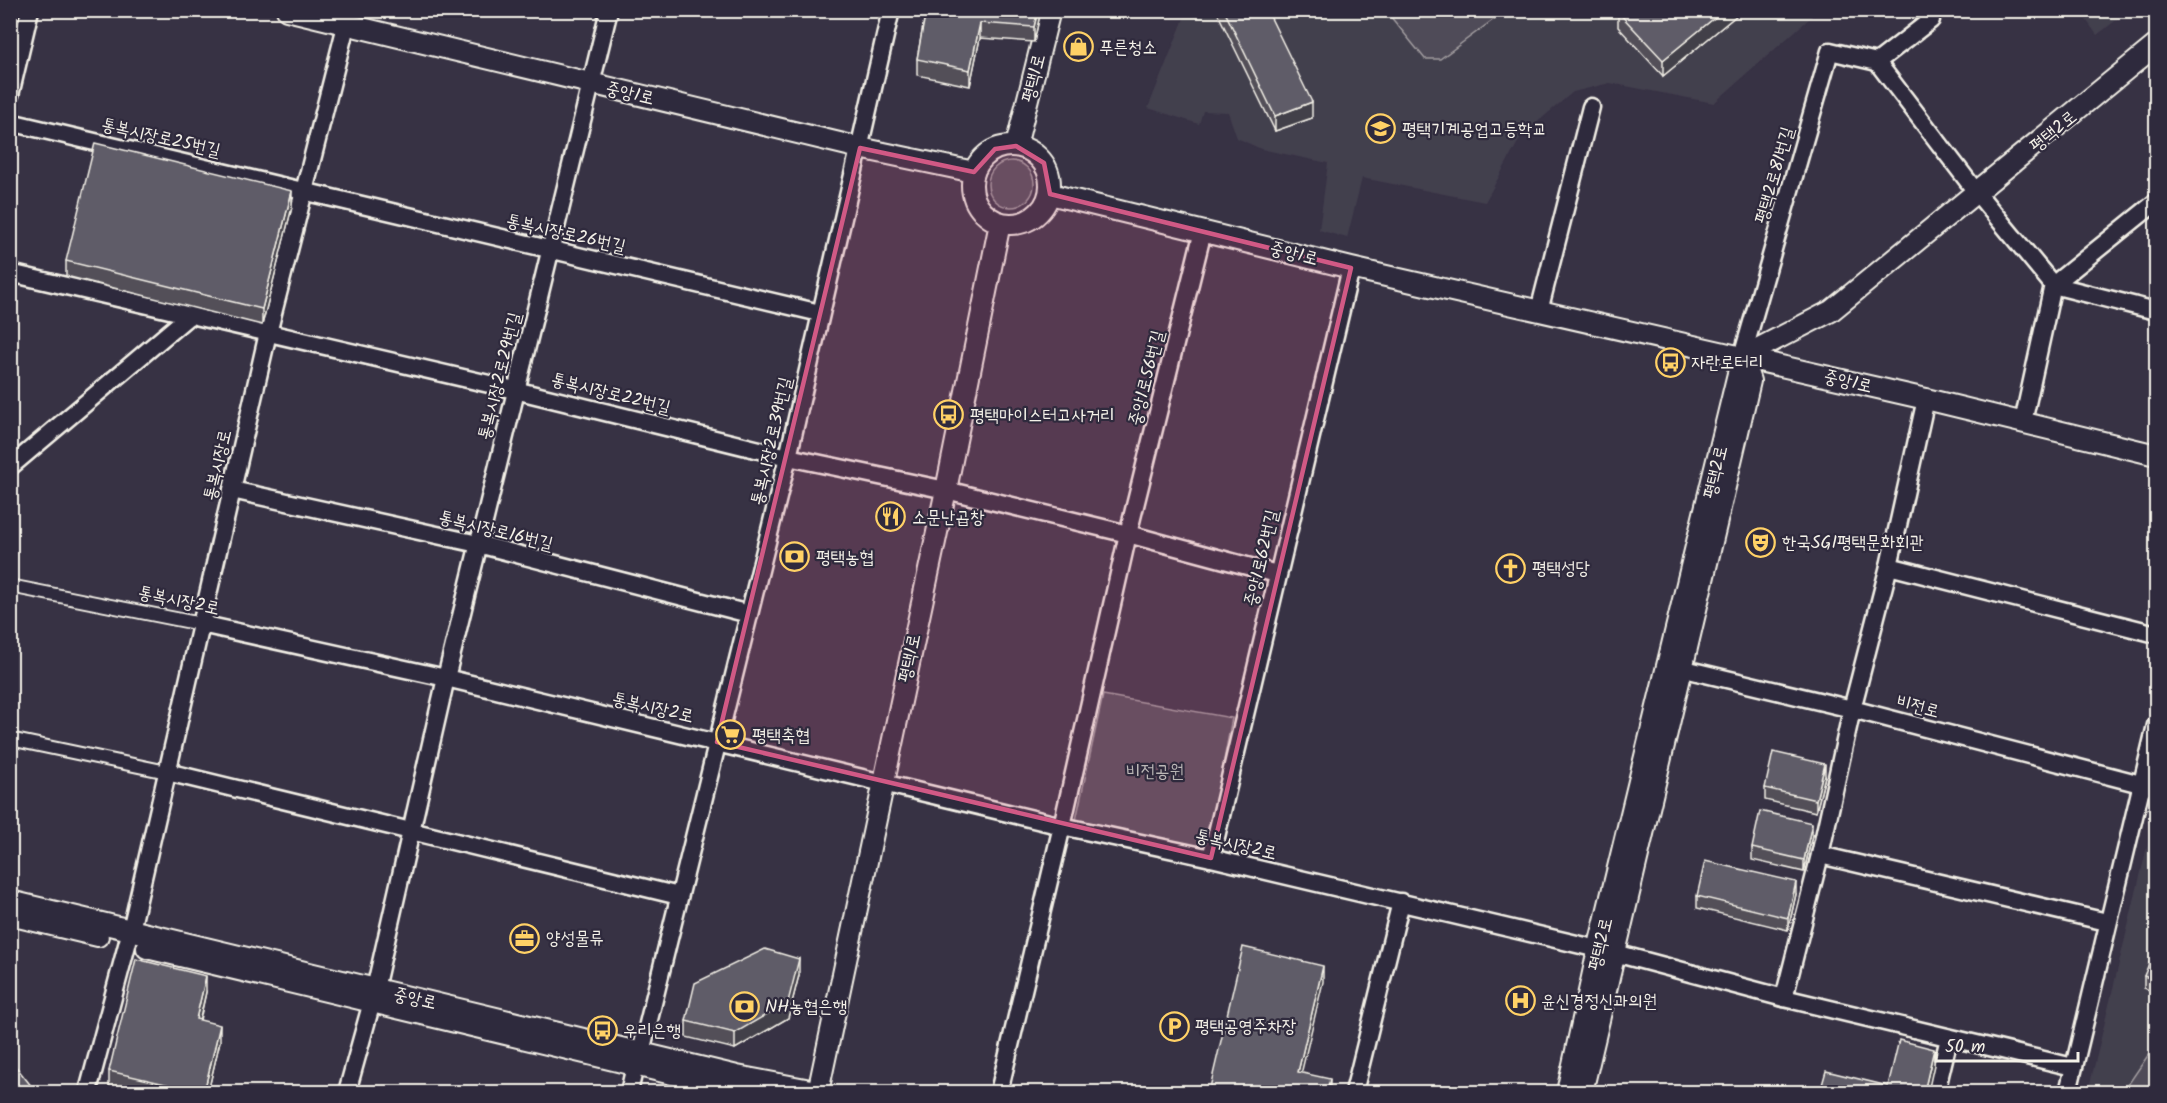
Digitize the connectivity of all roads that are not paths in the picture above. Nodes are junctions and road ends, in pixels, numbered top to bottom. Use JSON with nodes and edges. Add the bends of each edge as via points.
{"nodes":[{"id":1,"x":30,"y":10,"type":"edge"},
{"id":2,"x":287,"y":10,"type":"edge"},
{"id":3,"x":609,"y":10,"type":"edge"},
{"id":4,"x":891,"y":10,"type":"edge"},
{"id":5,"x":1050,"y":10,"type":"edge"},
{"id":6,"x":348,"y":17,"type":"edge"},
{"id":7,"x":1931,"y":20,"type":"dead end"},
{"id":8,"x":2157,"y":45,"type":"edge"},
{"id":9,"x":1877,"y":62,"type":"junction"},
{"id":10,"x":591,"y":84,"type":"junction"},
{"id":11,"x":10,"y":95,"type":"edge"},
{"id":12,"x":1591,"y":107,"type":"dead end"},
{"id":13,"x":10,"y":122,"type":"edge"},
{"id":14,"x":1016,"y":146,"type":"junction"},
{"id":15,"x":860,"y":148,"type":"junction"},
{"id":16,"x":974,"y":172,"type":"junction"},
{"id":17,"x":303,"y":190,"type":"junction"},
{"id":18,"x":1977,"y":193,"type":"junction"},
{"id":19,"x":1050,"y":194,"type":"junction"},
{"id":20,"x":2157,"y":202,"type":"edge"},
{"id":21,"x":1000,"y":223,"type":"junction"},
{"id":22,"x":1203,"y":231,"type":"junction"},
{"id":23,"x":552,"y":249,"type":"junction"},
{"id":24,"x":1351,"y":268,"type":"junction"},
{"id":25,"x":10,"y":273,"type":"edge"},
{"id":26,"x":2053,"y":285,"type":"junction"},
{"id":27,"x":1539,"y":311,"type":"junction"},
{"id":28,"x":2157,"y":311,"type":"edge"},
{"id":29,"x":820,"y":313,"type":"junction"},
{"id":30,"x":191,"y":314,"type":"junction"},
{"id":31,"x":268,"y":333,"type":"junction"},
{"id":32,"x":1742,"y":357,"type":"junction"},
{"id":33,"x":515,"y":390,"type":"junction"},
{"id":34,"x":1926,"y":399,"type":"junction"},
{"id":35,"x":2023,"y":422,"type":"junction"},
{"id":36,"x":2157,"y":455,"type":"edge"},
{"id":37,"x":788,"y":457,"type":"junction"},
{"id":38,"x":10,"y":467,"type":"edge"},
{"id":39,"x":232,"y":490,"type":"junction"},
{"id":40,"x":946,"y":490,"type":"junction"},
{"id":41,"x":1128,"y":534,"type":"junction"},
{"id":42,"x":478,"y":544,"type":"junction"},
{"id":43,"x":1889,"y":566,"type":"junction"},
{"id":44,"x":1277,"y":574,"type":"junction"},
{"id":45,"x":10,"y":586,"type":"edge"},
{"id":46,"x":749,"y":614,"type":"junction"},
{"id":47,"x":201,"y":624,"type":"junction"},
{"id":48,"x":2157,"y":634,"type":"edge"},
{"id":49,"x":1676,"y":666,"type":"junction"},
{"id":50,"x":446,"y":678,"type":"junction"},
{"id":51,"x":1852,"y":709,"type":"junction"},
{"id":52,"x":2157,"y":725,"type":"edge"},
{"id":53,"x":10,"y":740,"type":"edge"},
{"id":54,"x":717,"y":742,"type":"junction"},
{"id":55,"x":167,"y":772,"type":"junction"},
{"id":56,"x":882,"y":784,"type":"junction"},
{"id":57,"x":2149,"y":786,"type":"edge"},
{"id":58,"x":1062,"y":826,"type":"junction"},
{"id":59,"x":410,"y":832,"type":"junction"},
{"id":60,"x":1820,"y":855,"type":"junction"},
{"id":61,"x":1210,"y":858,"type":"junction"},
{"id":62,"x":679,"y":896,"type":"junction"},
{"id":63,"x":10,"y":901,"type":"edge"},
{"id":64,"x":1401,"y":902,"type":"junction"},
{"id":65,"x":10,"y":915,"type":"edge"},
{"id":66,"x":2108,"y":922,"type":"junction"},
{"id":67,"x":128,"y":937,"type":"junction"},
{"id":68,"x":1607,"y":951,"type":"junction"},
{"id":69,"x":373,"y":995,"type":"junction"},
{"id":70,"x":1784,"y":998,"type":"junction"},
{"id":71,"x":1949,"y":1038,"type":"junction"},
{"id":72,"x":638,"y":1059,"type":"junction"},
{"id":73,"x":2073,"y":1067,"type":"junction"},
{"id":74,"x":811,"y":1091,"type":"edge"},
{"id":75,"x":90,"y":1092,"type":"edge"},
{"id":76,"x":348,"y":1092,"type":"edge"},
{"id":77,"x":629,"y":1092,"type":"edge"},
{"id":78,"x":747,"y":1092,"type":"edge"},
{"id":79,"x":999,"y":1092,"type":"edge"},
{"id":80,"x":1354,"y":1092,"type":"edge"},
{"id":81,"x":1567,"y":1092,"type":"edge"},
{"id":82,"x":1582,"y":1092,"type":"edge"},
{"id":83,"x":1936,"y":1092,"type":"edge"},
{"id":84,"x":2068,"y":1092,"type":"edge"}],
"edges":[{"from":1,"to":11,"type":"street"},
{"from":2,"to":6,"type":"street","name":"중앙1로"},
{"from":3,"to":10,"type":"street","name":"통복시장2로29번길"},
{"from":4,"to":15,"type":"street","name":"통복시장2로39번길"},
{"from":5,"to":14,"type":"street","name":"평택1로"},
{"from":6,"to":10,"type":"street","name":"중앙1로"},
{"from":6,"to":17,"type":"street","name":"통복시장로"},
{"from":7,"to":9,"type":"street"},
{"from":8,"to":18,"type":"street","name":"평택2로"},
{"from":9,"to":18,"type":"street"},
{"from":9,"to":32,"type":"street","name":"평택2로81번길","via":[[1830,51]]},
{"from":10,"to":15,"type":"street","name":"중앙1로"},
{"from":10,"to":23,"type":"street","name":"통복시장2로29번길"},
{"from":12,"to":27,"type":"street"},
{"from":13,"to":17,"type":"street","name":"통복시장로25번길"},
{"from":14,"to":16,"type":"street","via":[[995,149]]},
{"from":14,"to":19,"type":"street","via":[[1027,149],[1044,163],[1051,183]]},
{"from":15,"to":16,"type":"street","name":"중앙1로"},
{"from":15,"to":29,"type":"street","name":"통복시장2로39번길"},
{"from":16,"to":21,"type":"street","via":[[976,203],[982,212]]},
{"from":17,"to":23,"type":"street","name":"통복시장로26번길"},
{"from":17,"to":31,"type":"street","name":"통복시장로"},
{"from":18,"to":26,"type":"street"},
{"from":18,"to":32,"type":"street","name":"평택2로","via":[[1831,311]]},
{"from":19,"to":21,"type":"street","via":[[1031,219],[1011,225]]},
{"from":19,"to":22,"type":"street","name":"중앙1로"},
{"from":20,"to":26,"type":"street"},
{"from":21,"to":40,"type":"street","name":"평택1로"},
{"from":22,"to":24,"type":"street","name":"중앙1로"},
{"from":22,"to":41,"type":"street","name":"중앙1로56번길"},
{"from":23,"to":29,"type":"street","name":"통복시장로26번길"},
{"from":23,"to":33,"type":"street","name":"통복시장2로29번길"},
{"from":24,"to":27,"type":"street","name":"중앙1로"},
{"from":24,"to":44,"type":"street","name":"중앙1로62번길"},
{"from":25,"to":30,"type":"street","name":"통복시장로22번길"},
{"from":26,"to":28,"type":"street"},
{"from":26,"to":35,"type":"street"},
{"from":27,"to":32,"type":"street","name":"중앙1로"},
{"from":29,"to":37,"type":"street","name":"통복시장2로39번길"},
{"from":30,"to":31,"type":"street","name":"통복시장로22번길"},
{"from":30,"to":38,"type":"street"},
{"from":31,"to":33,"type":"street","name":"통복시장로22번길"},
{"from":31,"to":39,"type":"street","name":"통복시장로"},
{"from":32,"to":34,"type":"street","name":"중앙1로"},
{"from":32,"to":49,"type":"street","name":"평택2로"},
{"from":33,"to":37,"type":"street","name":"통복시장로22번길"},
{"from":33,"to":42,"type":"street","name":"통복시장2로29번길"},
{"from":34,"to":35,"type":"street","name":"중앙1로"},
{"from":34,"to":43,"type":"street"},
{"from":35,"to":36,"type":"street","name":"중앙1로"},
{"from":37,"to":40,"type":"street","name":"통복시장로22번길"},
{"from":37,"to":46,"type":"street","name":"통복시장2로39번길"},
{"from":39,"to":42,"type":"street","name":"통복시장로16번길"},
{"from":39,"to":47,"type":"street","name":"통복시장로"},
{"from":40,"to":41,"type":"street"},
{"from":40,"to":56,"type":"street","name":"평택1로"},
{"from":41,"to":44,"type":"street"},
{"from":41,"to":58,"type":"street","name":"중앙1로56번길"},
{"from":42,"to":46,"type":"street","name":"통복시장로16번길"},
{"from":42,"to":50,"type":"street","name":"통복시장2로29번길"},
{"from":43,"to":48,"type":"street"},
{"from":43,"to":51,"type":"street"},
{"from":44,"to":61,"type":"street","name":"중앙1로62번길"},
{"from":45,"to":47,"type":"street","name":"통복시장2로"},
{"from":46,"to":54,"type":"street","name":"통복시장2로39번길"},
{"from":47,"to":50,"type":"street","name":"통복시장2로"},
{"from":47,"to":55,"type":"street","name":"통복시장로"},
{"from":49,"to":51,"type":"street","name":"비전로"},
{"from":49,"to":68,"type":"street","name":"평택2로"},
{"from":50,"to":54,"type":"street","name":"통복시장2로"},
{"from":50,"to":59,"type":"street"},
{"from":51,"to":57,"type":"street","name":"비전로"},
{"from":51,"to":60,"type":"street"},
{"from":52,"to":57,"type":"street"},
{"from":53,"to":55,"type":"street"},
{"from":54,"to":56,"type":"street","name":"통복시장2로"},
{"from":54,"to":62,"type":"street","name":"통복시장2로39번길"},
{"from":55,"to":59,"type":"street"},
{"from":55,"to":67,"type":"street","name":"통복시장로"},
{"from":56,"to":58,"type":"street","name":"통복시장2로"},
{"from":56,"to":74,"type":"street","name":"평택1로"},
{"from":57,"to":66,"type":"street"},
{"from":58,"to":61,"type":"street","name":"통복시장2로"},
{"from":58,"to":79,"type":"street"},
{"from":59,"to":62,"type":"street"},
{"from":59,"to":69,"type":"street"},
{"from":60,"to":66,"type":"street"},
{"from":60,"to":70,"type":"street"},
{"from":61,"to":64,"type":"street","name":"통복시장2로"},
{"from":62,"to":72,"type":"street","name":"통복시장2로39번길"},
{"from":63,"to":67,"type":"street","name":"중앙로"},
{"from":64,"to":68,"type":"street","name":"통복시장2로"},
{"from":64,"to":80,"type":"street"},
{"from":65,"to":67,"type":"street","name":"중앙로"},
{"from":66,"to":73,"type":"street"},
{"from":67,"to":69,"type":"street","name":"중앙로"},
{"from":67,"to":75,"type":"street","name":"통복시장로"},
{"from":68,"to":70,"type":"street","name":"통복시장2로"},
{"from":68,"to":81,"type":"street","name":"평택2로"},
{"from":68,"to":82,"type":"street"},
{"from":69,"to":72,"type":"street","name":"중앙로"},
{"from":69,"to":76,"type":"street"},
{"from":70,"to":71,"type":"street","name":"통복시장2로"},
{"from":71,"to":73,"type":"street","name":"통복시장2로"},
{"from":71,"to":83,"type":"street"},
{"from":72,"to":74,"type":"street","name":"중앙로"},
{"from":72,"to":77,"type":"street","name":"통복시장2로39번길"},
{"from":72,"to":78,"type":"street","name":"중앙로"},
{"from":73,"to":84,"type":"street"}]}
